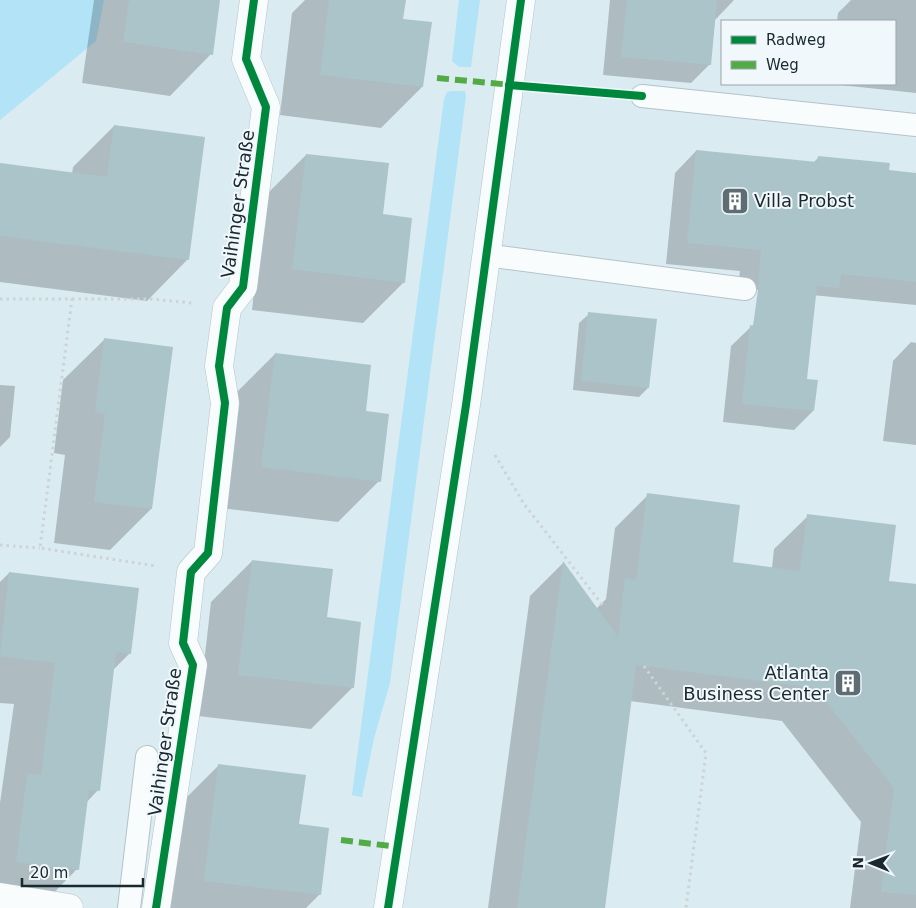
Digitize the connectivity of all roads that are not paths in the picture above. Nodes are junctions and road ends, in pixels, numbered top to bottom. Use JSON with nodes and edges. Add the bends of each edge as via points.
{"nodes":[{"id":1,"x":254,"y":0,"type":"edge"},
{"id":2,"x":520,"y":0,"type":"edge"},
{"id":3,"x":642,"y":96,"type":"dead end"},
{"id":4,"x":916,"y":125,"type":"edge"},
{"id":5,"x":486,"y":256,"type":"junction"},
{"id":6,"x":745,"y":289,"type":"dead end"},
{"id":7,"x":147,"y":757,"type":"dead end"},
{"id":8,"x":10,"y":901,"type":"edge"},
{"id":9,"x":69,"y":908,"type":"edge"},
{"id":10,"x":130,"y":908,"type":"edge"},
{"id":11,"x":156,"y":908,"type":"edge"},
{"id":12,"x":388,"y":908,"type":"edge"}],
"edges":[{"from":1,"to":11,"type":"street","name":"Vaihinger Straße","via":[[246,59],[266,107],[243,287],[227,308],[220,356],[225,403],[208,553],[192,572],[184,643],[192,664]]},
{"from":2,"to":5,"type":"street"},
{"from":3,"to":4,"type":"lane"},
{"from":5,"to":6,"type":"lane"},
{"from":5,"to":12,"type":"street"},
{"from":7,"to":10,"type":"lane"},
{"from":8,"to":9,"type":"street"}]}
